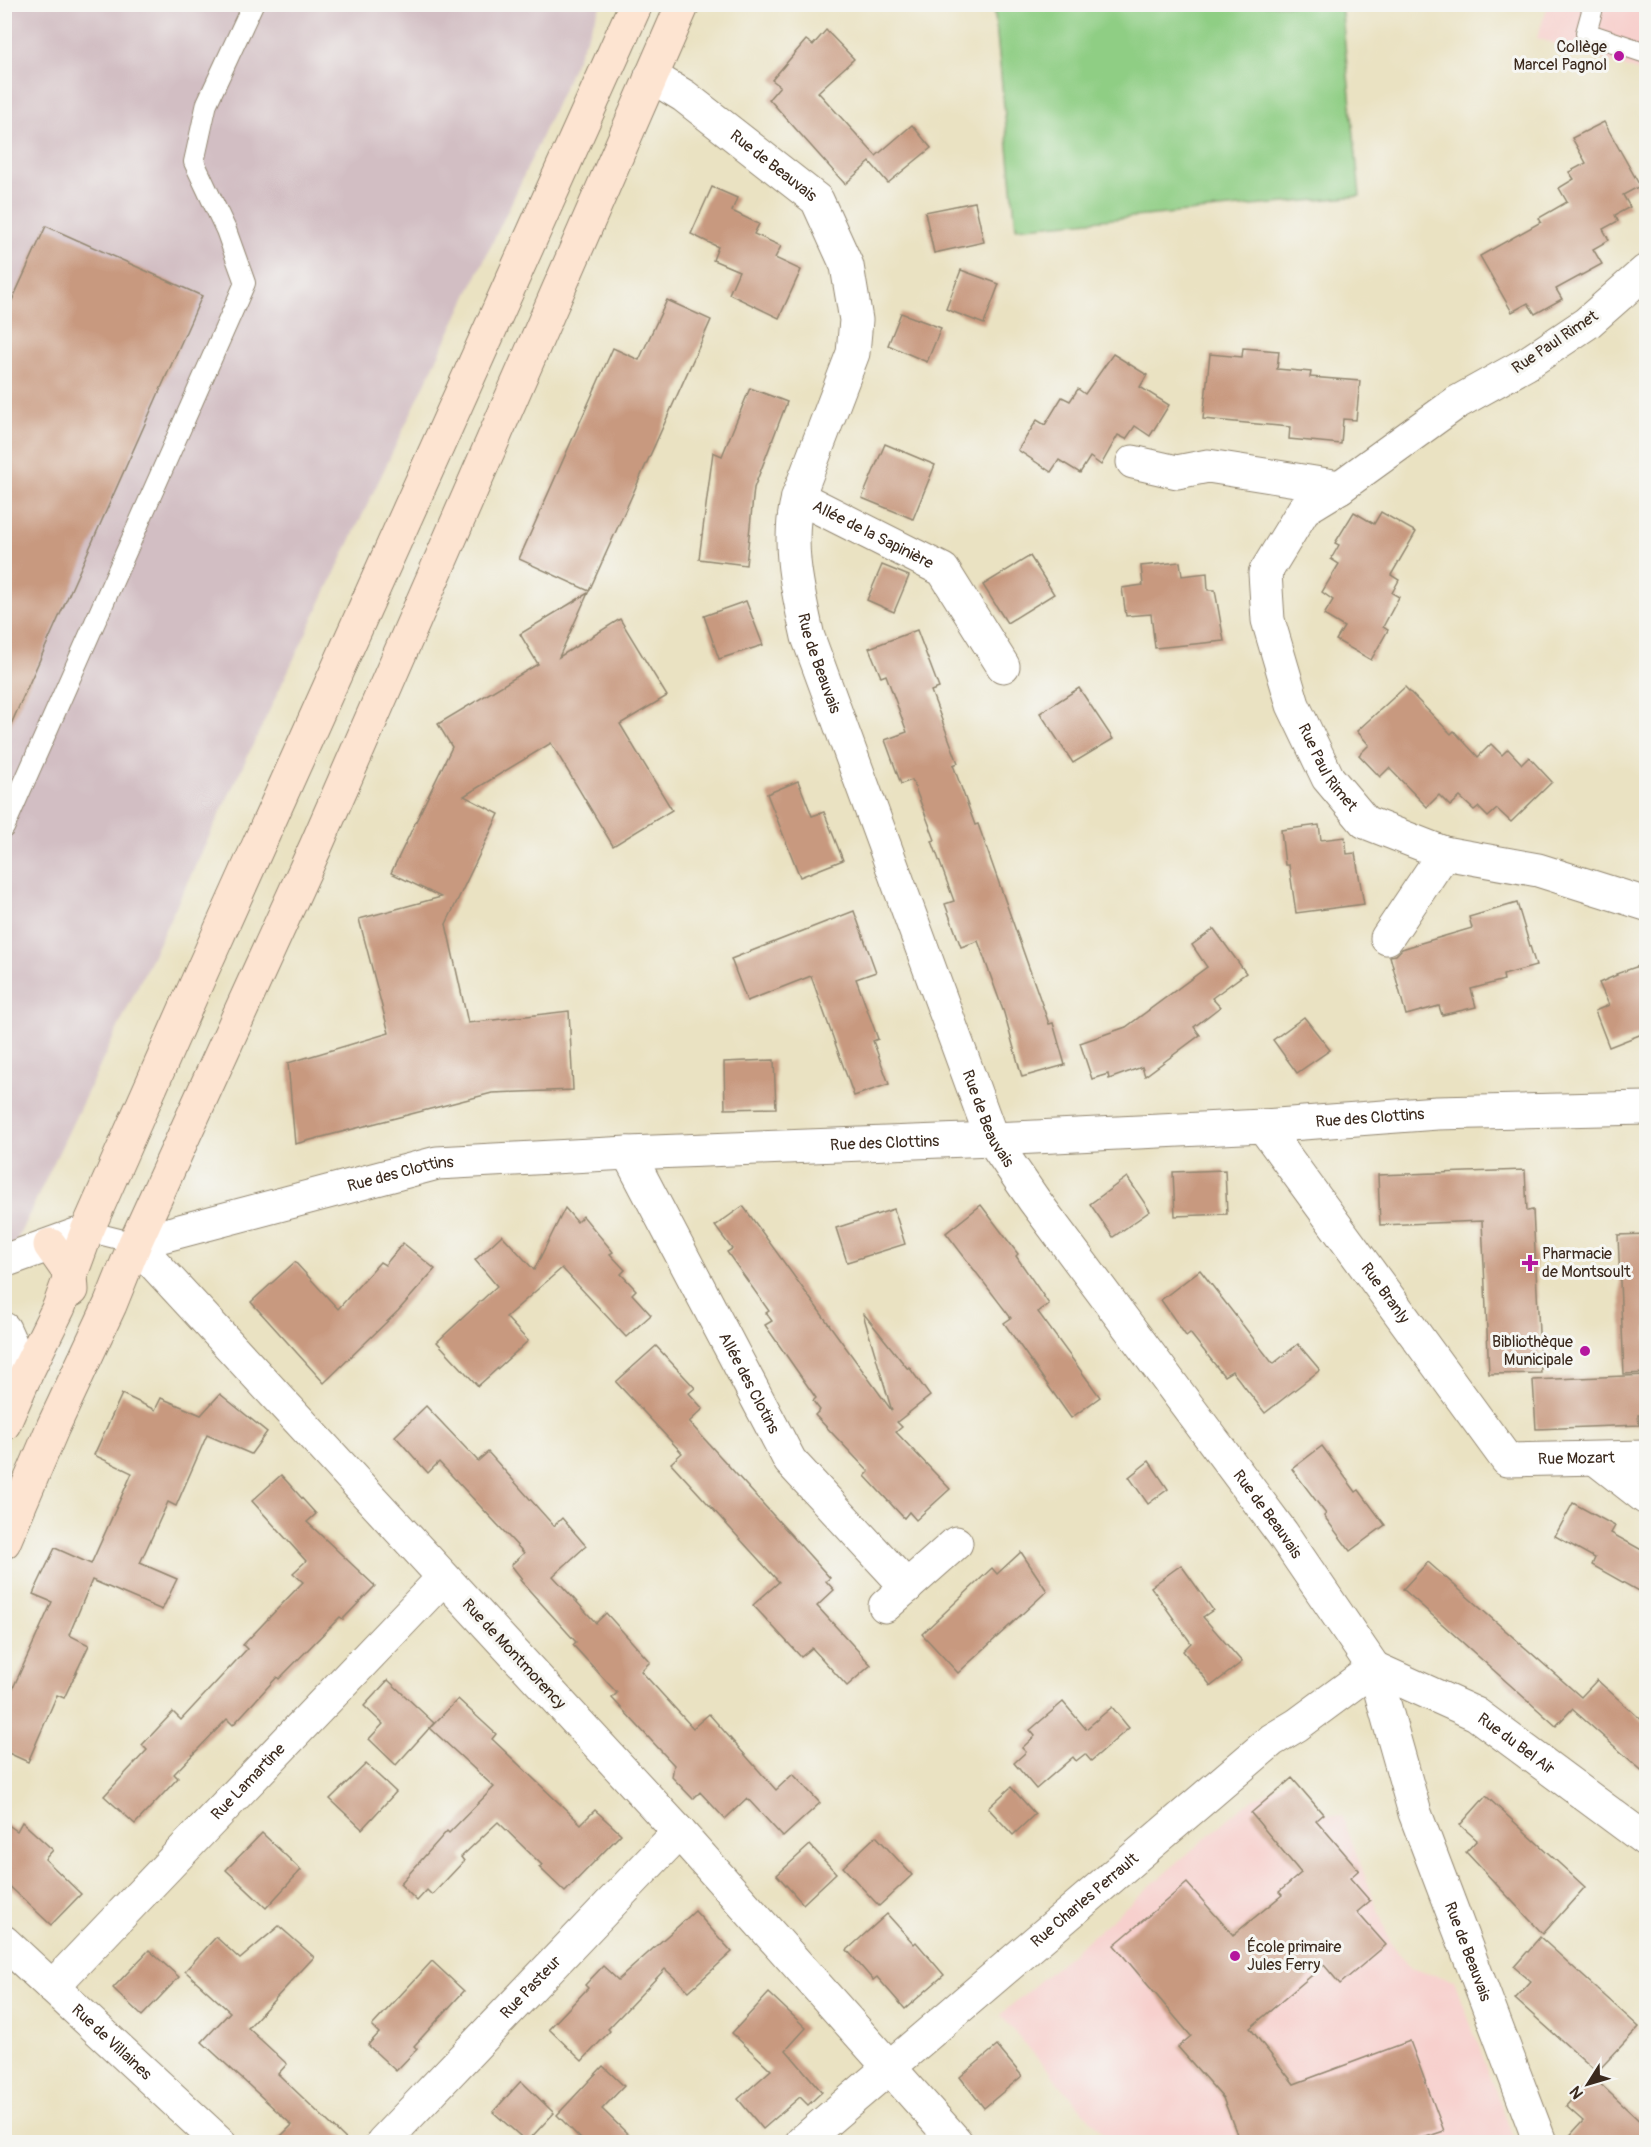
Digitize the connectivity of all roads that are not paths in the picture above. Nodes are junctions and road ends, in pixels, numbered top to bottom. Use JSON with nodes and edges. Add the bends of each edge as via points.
{"nodes":[{"id":1,"x":253,"y":4,"type":"edge"},
{"id":2,"x":636,"y":4,"type":"edge"},
{"id":3,"x":683,"y":4,"type":"edge"},
{"id":4,"x":1594,"y":4,"type":"edge"},
{"id":5,"x":1647,"y":53,"type":"edge"},
{"id":6,"x":651,"y":76,"type":"junction"},
{"id":7,"x":1647,"y":271,"type":"edge"},
{"id":8,"x":1133,"y":462,"type":"dead end"},
{"id":9,"x":1340,"y":487,"type":"junction"},
{"id":10,"x":798,"y":496,"type":"junction"},
{"id":11,"x":1003,"y":666,"type":"dead end"},
{"id":12,"x":4,"y":828,"type":"edge"},
{"id":13,"x":1444,"y":853,"type":"junction"},
{"id":14,"x":1647,"y":904,"type":"edge"},
{"id":15,"x":1387,"y":938,"type":"dead end"},
{"id":16,"x":1647,"y":1108,"type":"edge"},
{"id":17,"x":1263,"y":1126,"type":"junction"},
{"id":18,"x":992,"y":1139,"type":"junction"},
{"id":19,"x":628,"y":1152,"type":"junction"},
{"id":20,"x":87,"y":1231,"type":"junction"},
{"id":21,"x":135,"y":1243,"type":"junction"},
{"id":22,"x":50,"y":1245,"type":"junction"},
{"id":23,"x":4,"y":1261,"type":"edge"},
{"id":24,"x":71,"y":1275,"type":"junction"},
{"id":25,"x":4,"y":1329,"type":"edge"},
{"id":26,"x":25,"y":1376,"type":"junction"},
{"id":27,"x":4,"y":1424,"type":"edge"},
{"id":28,"x":53,"y":1428,"type":"junction"},
{"id":29,"x":1647,"y":1457,"type":"edge"},
{"id":30,"x":1596,"y":1459,"type":"junction"},
{"id":31,"x":1508,"y":1460,"type":"joint"},
{"id":32,"x":1647,"y":1498,"type":"edge"},
{"id":33,"x":4,"y":1542,"type":"edge"},
{"id":34,"x":956,"y":1543,"type":"dead end"},
{"id":35,"x":443,"y":1578,"type":"junction"},
{"id":36,"x":1374,"y":1668,"type":"junction"},
{"id":37,"x":679,"y":1832,"type":"junction"},
{"id":38,"x":1647,"y":1840,"type":"edge"},
{"id":39,"x":4,"y":1942,"type":"edge"},
{"id":40,"x":52,"y":1987,"type":"junction"},
{"id":41,"x":890,"y":2066,"type":"junction"},
{"id":42,"x":219,"y":2142,"type":"edge"},
{"id":43,"x":383,"y":2142,"type":"edge"},
{"id":44,"x":802,"y":2142,"type":"edge"},
{"id":45,"x":956,"y":2142,"type":"edge"},
{"id":46,"x":1540,"y":2142,"type":"edge"}],
"edges":[{"from":1,"to":12,"type":"lane","via":[[207,103],[194,162],[226,230],[245,283]]},
{"from":2,"to":20,"type":"street"},
{"from":3,"to":6,"type":"street"},
{"from":4,"to":5,"type":"lane","via":[[1586,33]]},
{"from":6,"to":10,"type":"street","name":"Rue de Beauvais","via":[[684,96],[817,200],[847,266],[856,320],[853,353]]},
{"from":6,"to":21,"type":"street","via":[[316,846]]},
{"from":7,"to":9,"type":"street","name":"Rue Paul Rimet","via":[[1587,323],[1456,403]]},
{"from":8,"to":9,"type":"street","via":[[1177,472],[1208,466]]},
{"from":9,"to":13,"type":"street","name":"Rue Paul Rimet","via":[[1304,508],[1265,573],[1268,620],[1293,705],[1328,778],[1365,822]]},
{"from":10,"to":11,"type":"street","name":"Allée de la Sapinière","via":[[943,570]]},
{"from":10,"to":18,"type":"street","name":"Rue de Beauvais","via":[[794,513],[794,571],[808,638]]},
{"from":13,"to":14,"type":"street","name":"Rue Paul Rimet","via":[[1538,870]]},
{"from":13,"to":15,"type":"street"},
{"from":16,"to":17,"type":"street","name":"Rue des Clottins","via":[[1437,1113]]},
{"from":17,"to":18,"type":"street","name":"Rue des Clottins"},
{"from":17,"to":31,"type":"street","name":"Rue Branly"},
{"from":18,"to":19,"type":"street","name":"Rue des Clottins"},
{"from":18,"to":36,"type":"street","name":"Rue de Beauvais","via":[[1281,1533]]},
{"from":19,"to":21,"type":"street","name":"Rue des Clottins","via":[[437,1163]]},
{"from":19,"to":34,"type":"street","name":"Allée des Clotins","via":[[790,1461],[896,1597]]},
{"from":20,"to":21,"type":"lane"},
{"from":20,"to":22,"type":"street"},
{"from":20,"to":24,"type":"street"},
{"from":21,"to":28,"type":"street","via":[[111,1305]]},
{"from":21,"to":35,"type":"street","name":"Rue de Montmorency"},
{"from":22,"to":23,"type":"street"},
{"from":22,"to":24,"type":"street"},
{"from":24,"to":26,"type":"street"},
{"from":24,"to":28,"type":"street","via":[[74,1330]]},
{"from":25,"to":26,"type":"street"},
{"from":26,"to":27,"type":"street"},
{"from":28,"to":33,"type":"street"},
{"from":29,"to":30,"type":"street","name":"Rue Mozart"},
{"from":30,"to":31,"type":"street","name":"Rue Mozart"},
{"from":30,"to":32,"type":"street"},
{"from":35,"to":37,"type":"street","name":"Rue de Montmorency"},
{"from":35,"to":40,"type":"street","name":"Rue Lamartine"},
{"from":36,"to":38,"type":"street","name":"Rue du Bel Air","via":[[1476,1714]]},
{"from":36,"to":41,"type":"street","name":"Rue Charles Perrault","via":[[1272,1740]]},
{"from":36,"to":46,"type":"street","name":"Rue de Beauvais","via":[[1414,1813]]},
{"from":37,"to":41,"type":"street","name":"Rue de Montmorency"},
{"from":37,"to":43,"type":"street","name":"Rue Pasteur"},
{"from":39,"to":40,"type":"street","name":"Rue de Villaines"},
{"from":40,"to":42,"type":"street","name":"Rue de Villaines"},
{"from":41,"to":44,"type":"street","name":"Rue Charles Perrault"},
{"from":41,"to":45,"type":"street","name":"Rue de Montmorency"}]}
